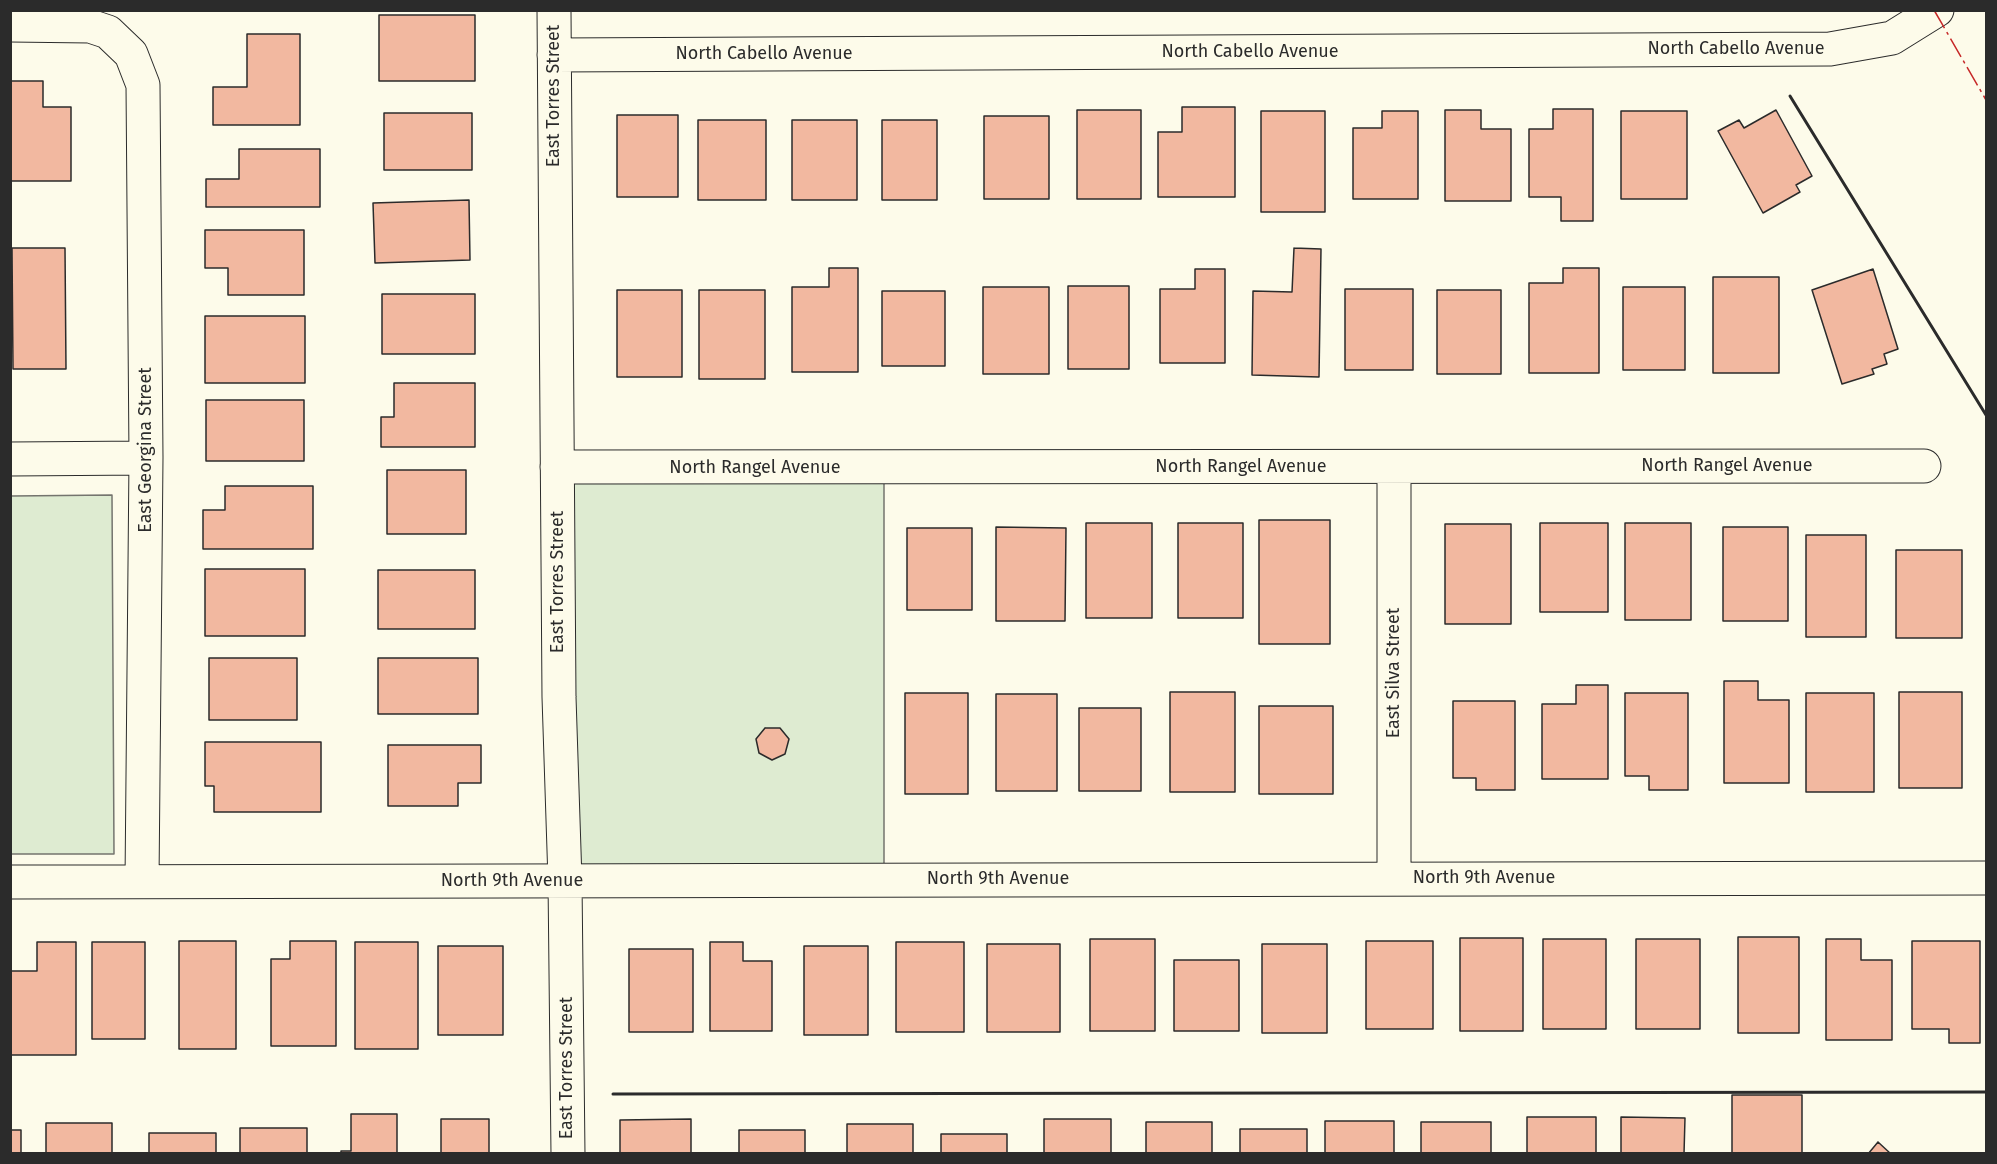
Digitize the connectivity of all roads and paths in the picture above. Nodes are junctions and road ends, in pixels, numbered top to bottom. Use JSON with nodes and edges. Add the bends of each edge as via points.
{"nodes":[{"id":1,"x":554,"y":10,"type":"edge"},
{"id":2,"x":1937,"y":10,"type":"edge"},
{"id":3,"x":10,"y":25,"type":"edge"},
{"id":4,"x":554,"y":55,"type":"junction"},
{"id":5,"x":146,"y":458,"type":"junction"},
{"id":6,"x":10,"y":459,"type":"edge"},
{"id":7,"x":1924,"y":466,"type":"dead end"},
{"id":8,"x":557,"y":467,"type":"junction"},
{"id":9,"x":1394,"y":467,"type":"junction"},
{"id":10,"x":1986,"y":878,"type":"edge"},
{"id":11,"x":1394,"y":879,"type":"junction"},
{"id":12,"x":142,"y":881,"type":"junction"},
{"id":13,"x":565,"y":881,"type":"junction"},
{"id":14,"x":10,"y":882,"type":"edge"},
{"id":15,"x":568,"y":1154,"type":"edge"}],
"edges":[{"from":1,"to":4,"type":"street","name":"East Torres Street"},
{"from":2,"to":4,"type":"street","name":"North Cabello Avenue","via":[[1892,38],[1830,49]]},
{"from":3,"to":5,"type":"street","name":"East Georgina Street","via":[[90,26],[108,32],[131,54],[143,85]]},
{"from":4,"to":8,"type":"street","name":"East Torres Street"},
{"from":5,"to":6,"type":"street"},
{"from":5,"to":12,"type":"street","name":"East Georgina Street"},
{"from":7,"to":9,"type":"street","name":"North Rangel Avenue"},
{"from":8,"to":9,"type":"street","name":"North Rangel Avenue"},
{"from":8,"to":13,"type":"street","name":"East Torres Street"},
{"from":9,"to":11,"type":"street","name":"East Silva Street"},
{"from":10,"to":11,"type":"street","name":"North 9th Avenue"},
{"from":11,"to":13,"type":"street","name":"North 9th Avenue"},
{"from":12,"to":13,"type":"street","name":"North 9th Avenue"},
{"from":12,"to":14,"type":"street","name":"North 9th Avenue"},
{"from":13,"to":15,"type":"street","name":"East Torres Street"}]}
